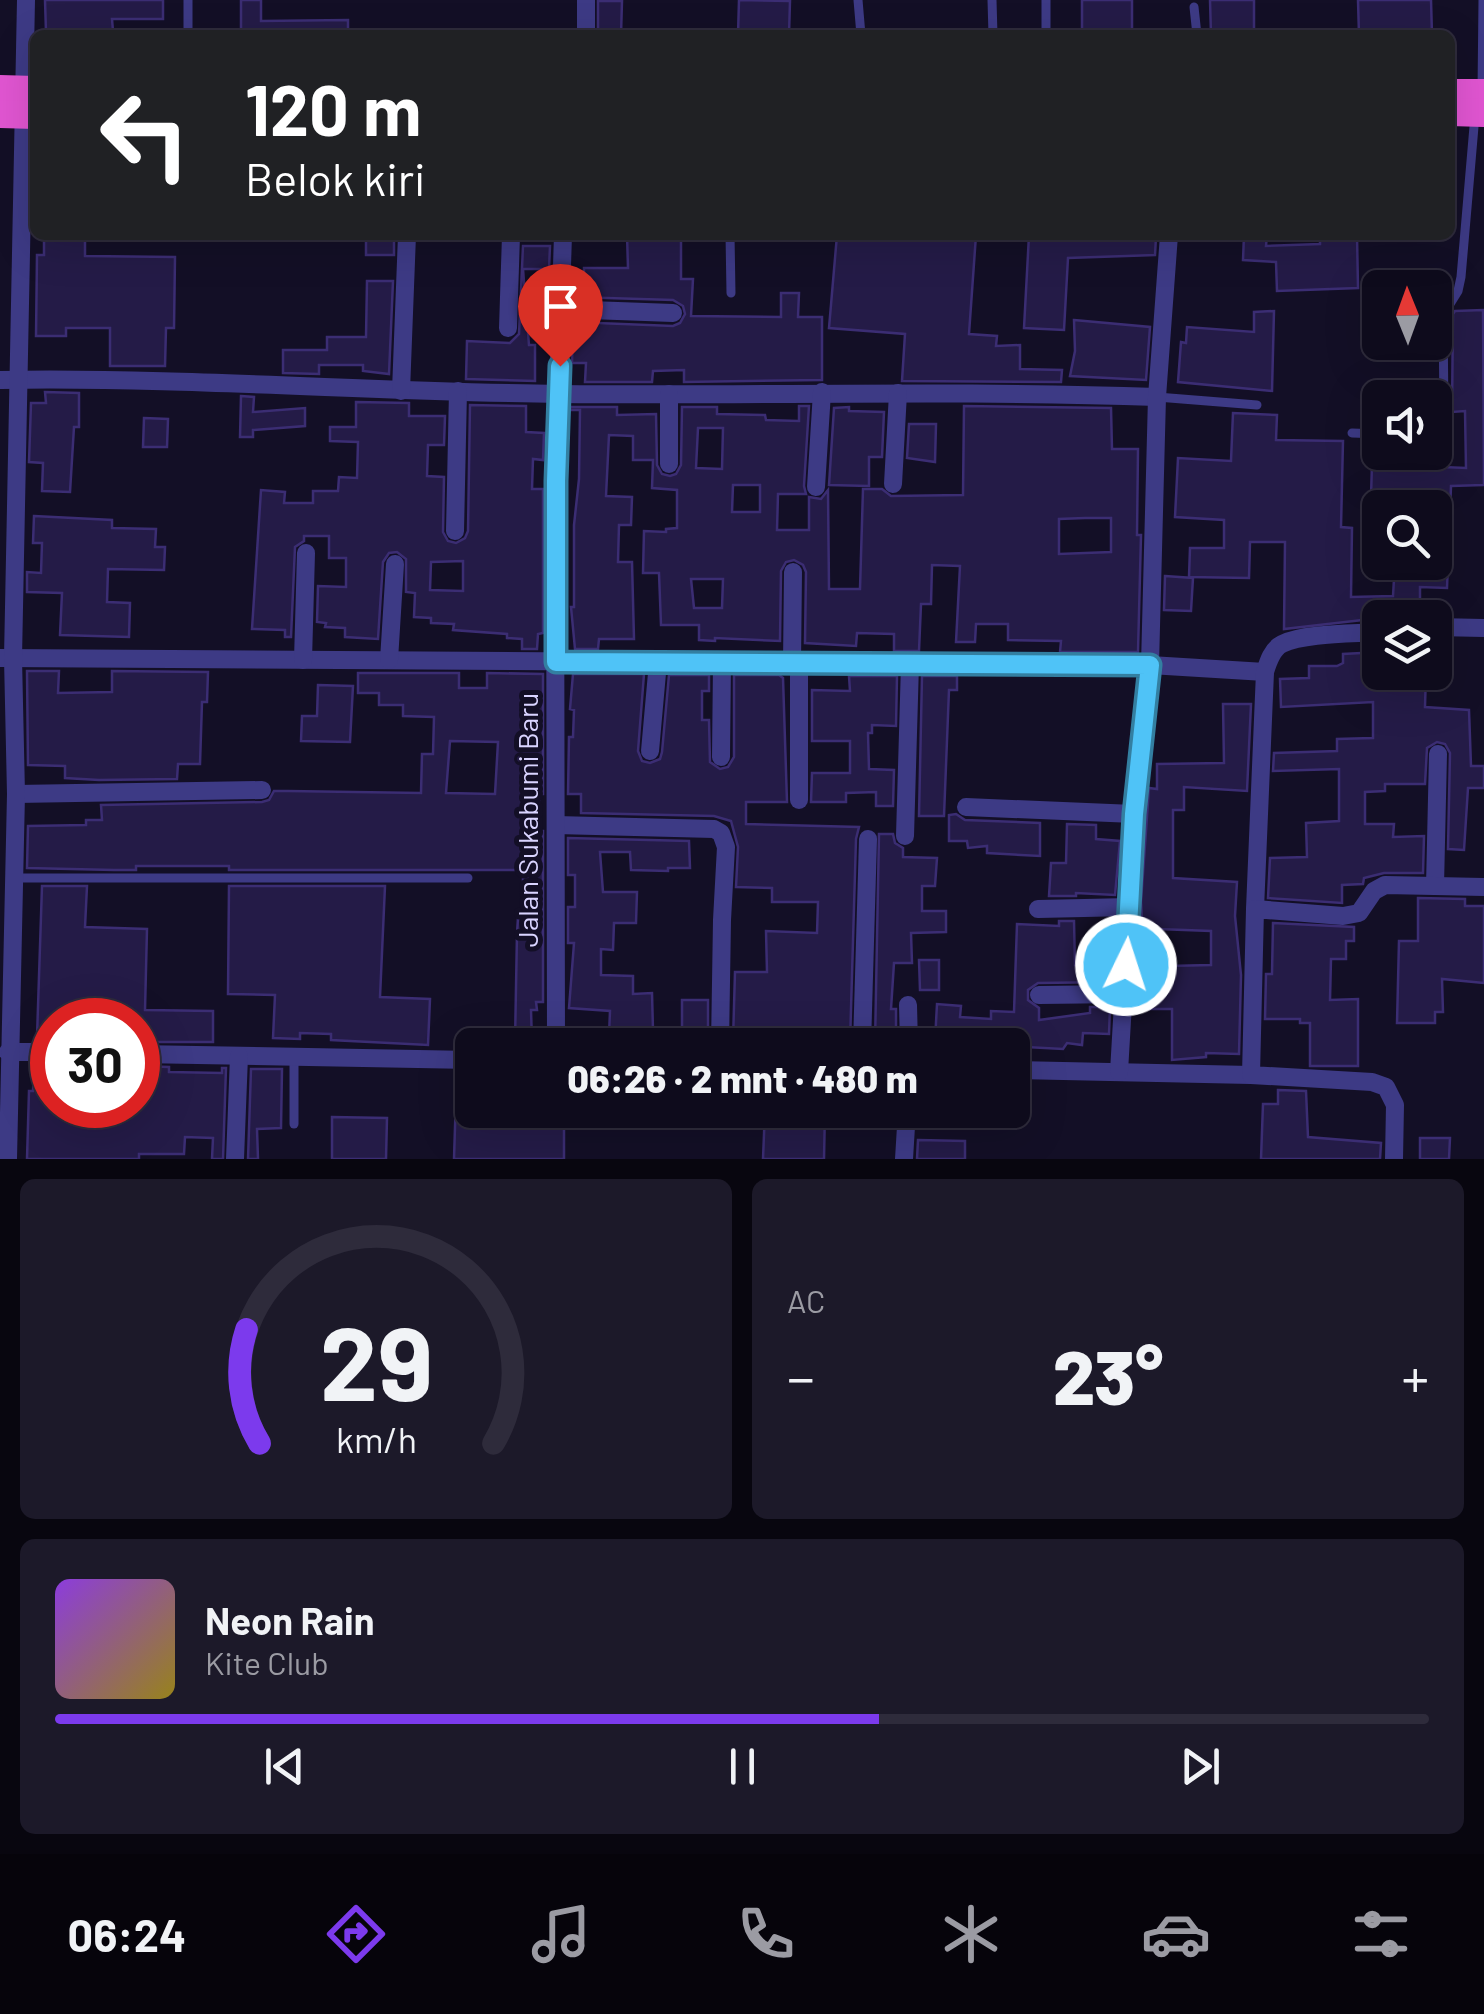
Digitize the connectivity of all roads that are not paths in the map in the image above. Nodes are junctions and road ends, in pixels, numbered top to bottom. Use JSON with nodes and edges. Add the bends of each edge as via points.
{"nodes":[{"id":1,"x":26,"y":0,"type":"edge"},
{"id":2,"x":188,"y":0,"type":"edge"},
{"id":3,"x":586,"y":0,"type":"edge"},
{"id":4,"x":858,"y":0,"type":"edge"},
{"id":5,"x":992,"y":0,"type":"edge"},
{"id":6,"x":1046,"y":0,"type":"edge"},
{"id":7,"x":1483,"y":0,"type":"edge"},
{"id":8,"x":1194,"y":7,"type":"dead end"},
{"id":9,"x":188,"y":30,"type":"edge"},
{"id":10,"x":586,"y":30,"type":"edge"},
{"id":11,"x":861,"y":30,"type":"edge"},
{"id":12,"x":992,"y":30,"type":"edge"},
{"id":13,"x":1046,"y":30,"type":"edge"},
{"id":14,"x":1196,"y":30,"type":"edge"},
{"id":15,"x":19,"y":102,"type":"edge"},
{"id":16,"x":1475,"y":105,"type":"edge"},
{"id":17,"x":407,"y":240,"type":"edge"},
{"id":18,"x":511,"y":240,"type":"edge"},
{"id":19,"x":563,"y":240,"type":"edge"},
{"id":20,"x":730,"y":240,"type":"edge"},
{"id":21,"x":1169,"y":240,"type":"edge"},
{"id":22,"x":732,"y":293,"type":"dead end"},
{"id":23,"x":562,"y":309,"type":"junction"},
{"id":24,"x":673,"y":313,"type":"dead end"},
{"id":25,"x":508,"y":328,"type":"dead end"},
{"id":26,"x":9,"y":380,"type":"edge"},
{"id":27,"x":1443,"y":380,"type":"edge"},
{"id":28,"x":401,"y":391,"type":"junction"},
{"id":29,"x":458,"y":391,"type":"junction"},
{"id":30,"x":822,"y":392,"type":"junction"},
{"id":31,"x":898,"y":393,"type":"junction"},
{"id":32,"x":558,"y":394,"type":"junction"},
{"id":33,"x":669,"y":394,"type":"junction"},
{"id":34,"x":1157,"y":397,"type":"junction"},
{"id":35,"x":1257,"y":405,"type":"dead end"},
{"id":36,"x":1352,"y":432,"type":"dead end"},
{"id":37,"x":1362,"y":433,"type":"edge"},
{"id":38,"x":669,"y":464,"type":"dead end"},
{"id":39,"x":893,"y":484,"type":"dead end"},
{"id":40,"x":816,"y":487,"type":"dead end"},
{"id":41,"x":455,"y":531,"type":"dead end"},
{"id":42,"x":306,"y":553,"type":"dead end"},
{"id":43,"x":395,"y":564,"type":"dead end"},
{"id":44,"x":793,"y":572,"type":"dead end"},
{"id":45,"x":1452,"y":627,"type":"edge"},
{"id":46,"x":1484,"y":628,"type":"edge"},
{"id":47,"x":1362,"y":634,"type":"edge"},
{"id":48,"x":6,"y":658,"type":"edge"},
{"id":49,"x":302,"y":660,"type":"junction"},
{"id":50,"x":389,"y":660,"type":"junction"},
{"id":51,"x":556,"y":662,"type":"junction"},
{"id":52,"x":658,"y":662,"type":"junction"},
{"id":53,"x":722,"y":662,"type":"junction"},
{"id":54,"x":796,"y":663,"type":"junction"},
{"id":55,"x":910,"y":664,"type":"junction"},
{"id":56,"x":1150,"y":665,"type":"junction"},
{"id":57,"x":1265,"y":672,"type":"junction"},
{"id":58,"x":650,"y":751,"type":"dead end"},
{"id":59,"x":1438,"y":754,"type":"dead end"},
{"id":60,"x":721,"y":757,"type":"dead end"},
{"id":61,"x":262,"y":790,"type":"dead end"},
{"id":62,"x":16,"y":794,"type":"junction"},
{"id":63,"x":799,"y":800,"type":"dead end"},
{"id":64,"x":966,"y":807,"type":"dead end"},
{"id":65,"x":1134,"y":814,"type":"junction"},
{"id":66,"x":556,"y":825,"type":"junction"},
{"id":67,"x":905,"y":836,"type":"dead end"},
{"id":68,"x":868,"y":839,"type":"dead end"},
{"id":69,"x":13,"y":878,"type":"junction"},
{"id":70,"x":468,"y":878,"type":"dead end"},
{"id":71,"x":1435,"y":886,"type":"junction"},
{"id":72,"x":1484,"y":887,"type":"edge"},
{"id":73,"x":1130,"y":907,"type":"junction"},
{"id":74,"x":1038,"y":909,"type":"dead end"},
{"id":75,"x":1255,"y":910,"type":"junction"},
{"id":76,"x":1124,"y":994,"type":"junction"},
{"id":77,"x":1038,"y":995,"type":"dead end"},
{"id":78,"x":908,"y":1005,"type":"dead end"},
{"id":79,"x":556,"y":1028,"type":"edge"},
{"id":80,"x":720,"y":1028,"type":"edge"},
{"id":81,"x":862,"y":1028,"type":"edge"},
{"id":82,"x":909,"y":1028,"type":"edge"},
{"id":83,"x":8,"y":1052,"type":"junction"},
{"id":84,"x":30,"y":1052,"type":"edge"},
{"id":85,"x":160,"y":1054,"type":"edge"},
{"id":86,"x":239,"y":1056,"type":"junction"},
{"id":87,"x":294,"y":1057,"type":"junction"},
{"id":88,"x":455,"y":1060,"type":"edge"},
{"id":89,"x":1030,"y":1070,"type":"edge"},
{"id":90,"x":1120,"y":1072,"type":"junction"},
{"id":91,"x":1251,"y":1075,"type":"junction"},
{"id":92,"x":294,"y":1124,"type":"dead end"},
{"id":93,"x":906,"y":1128,"type":"edge"},
{"id":94,"x":8,"y":1159,"type":"edge"},
{"id":95,"x":235,"y":1159,"type":"edge"},
{"id":96,"x":904,"y":1159,"type":"edge"},
{"id":97,"x":1394,"y":1159,"type":"edge"}],
"edges":[{"from":1,"to":15,"type":"street"},
{"from":2,"to":9,"type":"lane"},
{"from":3,"to":10,"type":"street"},
{"from":4,"to":11,"type":"lane"},
{"from":5,"to":12,"type":"lane"},
{"from":6,"to":13,"type":"lane"},
{"from":7,"to":16,"type":"lane"},
{"from":8,"to":14,"type":"lane"},
{"from":15,"to":26,"type":"street"},
{"from":16,"to":27,"type":"lane","via":[[1458,292],[1442,316]]},
{"from":17,"to":28,"type":"street"},
{"from":18,"to":25,"type":"street"},
{"from":19,"to":23,"type":"street","name":"Jalan Sukabumi Baru"},
{"from":20,"to":22,"type":"lane"},
{"from":21,"to":34,"type":"street"},
{"from":23,"to":24,"type":"street"},
{"from":23,"to":32,"type":"street","name":"Jalan Sukabumi Baru"},
{"from":26,"to":28,"type":"street"},
{"from":26,"to":48,"type":"street"},
{"from":28,"to":29,"type":"street"},
{"from":29,"to":32,"type":"street"},
{"from":29,"to":41,"type":"street"},
{"from":30,"to":31,"type":"street"},
{"from":30,"to":33,"type":"street"},
{"from":30,"to":40,"type":"street"},
{"from":31,"to":34,"type":"street"},
{"from":31,"to":39,"type":"street"},
{"from":32,"to":33,"type":"street"},
{"from":32,"to":51,"type":"street","name":"Jalan Sukabumi Baru"},
{"from":33,"to":38,"type":"street"},
{"from":34,"to":35,"type":"lane"},
{"from":34,"to":56,"type":"street"},
{"from":36,"to":37,"type":"lane"},
{"from":42,"to":49,"type":"street"},
{"from":43,"to":50,"type":"street"},
{"from":44,"to":54,"type":"street"},
{"from":45,"to":46,"type":"street"},
{"from":47,"to":57,"type":"street","via":[[1280,645]]},
{"from":48,"to":49,"type":"street"},
{"from":48,"to":62,"type":"street"},
{"from":49,"to":50,"type":"street"},
{"from":50,"to":51,"type":"street"},
{"from":51,"to":52,"type":"street"},
{"from":51,"to":66,"type":"street","name":"Jalan Sukabumi Baru"},
{"from":52,"to":53,"type":"street"},
{"from":52,"to":58,"type":"street"},
{"from":53,"to":54,"type":"street"},
{"from":53,"to":60,"type":"street"},
{"from":54,"to":55,"type":"street"},
{"from":54,"to":63,"type":"street"},
{"from":55,"to":56,"type":"street"},
{"from":55,"to":67,"type":"street"},
{"from":56,"to":57,"type":"street"},
{"from":56,"to":65,"type":"street"},
{"from":57,"to":75,"type":"street"},
{"from":59,"to":71,"type":"street"},
{"from":61,"to":62,"type":"street"},
{"from":62,"to":69,"type":"street"},
{"from":64,"to":65,"type":"street"},
{"from":65,"to":73,"type":"street"},
{"from":66,"to":79,"type":"street","name":"Jalan Sukabumi Baru"},
{"from":66,"to":80,"type":"street","via":[[722,833]]},
{"from":68,"to":81,"type":"street"},
{"from":69,"to":70,"type":"lane"},
{"from":69,"to":83,"type":"street"},
{"from":71,"to":72,"type":"street"},
{"from":71,"to":75,"type":"street","via":[[1385,885],[1359,912],[1343,916]]},
{"from":73,"to":74,"type":"street"},
{"from":73,"to":76,"type":"street"},
{"from":75,"to":91,"type":"street"},
{"from":76,"to":77,"type":"street"},
{"from":76,"to":90,"type":"street"},
{"from":78,"to":82,"type":"street"},
{"from":83,"to":84,"type":"street"},
{"from":83,"to":94,"type":"street"},
{"from":85,"to":86,"type":"street"},
{"from":86,"to":87,"type":"street"},
{"from":86,"to":95,"type":"street"},
{"from":87,"to":88,"type":"street"},
{"from":87,"to":92,"type":"lane"},
{"from":89,"to":90,"type":"street"},
{"from":90,"to":91,"type":"street"},
{"from":91,"to":97,"type":"street","via":[[1386,1087],[1396,1105]]},
{"from":93,"to":96,"type":"street"}]}
